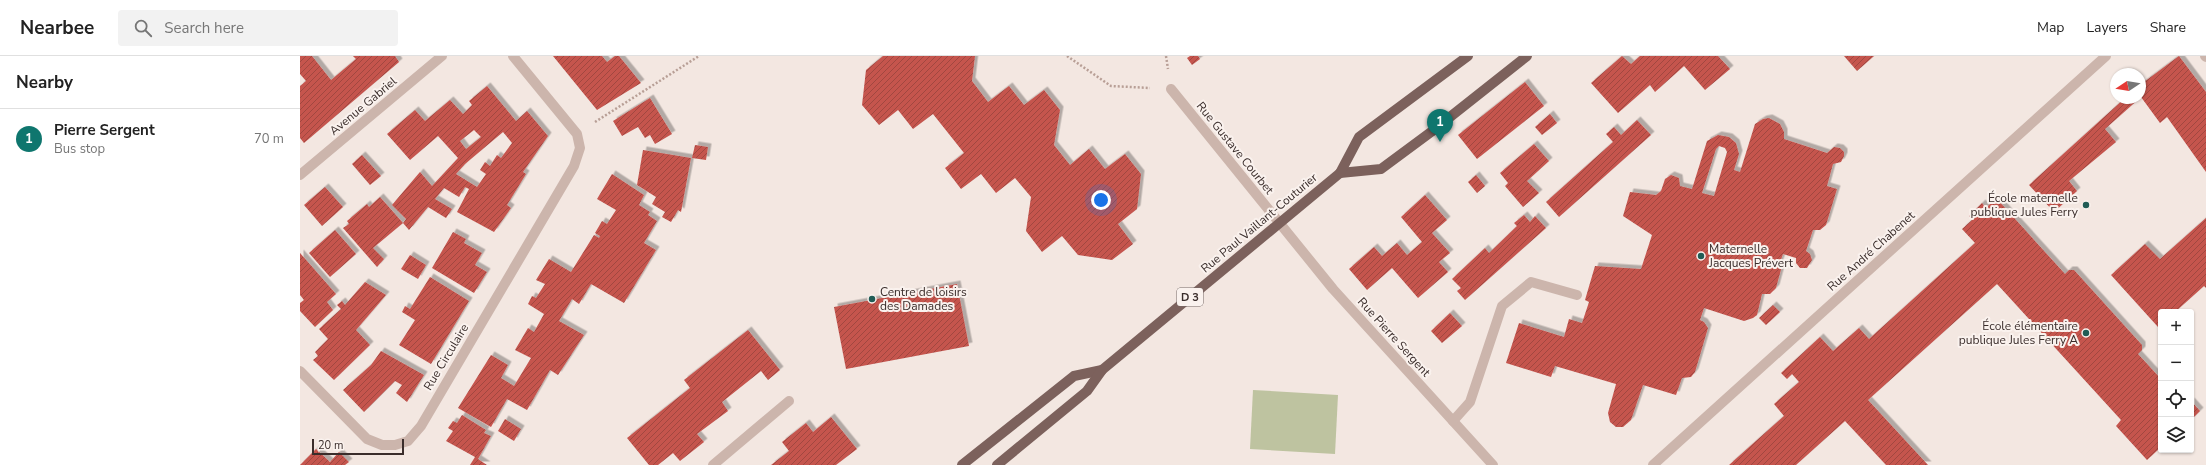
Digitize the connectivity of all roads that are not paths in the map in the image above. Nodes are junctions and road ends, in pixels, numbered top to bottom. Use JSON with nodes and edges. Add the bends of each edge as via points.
{"nodes":[{"id":1,"x":442,"y":56,"type":"edge"},
{"id":2,"x":513,"y":56,"type":"edge"},
{"id":3,"x":1468,"y":56,"type":"edge"},
{"id":4,"x":1527,"y":56,"type":"edge"},
{"id":5,"x":2106,"y":56,"type":"edge"},
{"id":6,"x":1171,"y":89,"type":"road end"},
{"id":7,"x":1340,"y":173,"type":"junction"},
{"id":8,"x":300,"y":175,"type":"edge"},
{"id":9,"x":1278,"y":224,"type":"junction"},
{"id":10,"x":1577,"y":295,"type":"dead end"},
{"id":11,"x":1102,"y":370,"type":"junction"},
{"id":12,"x":300,"y":371,"type":"edge"},
{"id":13,"x":789,"y":401,"type":"dead end"},
{"id":14,"x":1453,"y":420,"type":"junction"},
{"id":15,"x":713,"y":465,"type":"edge"},
{"id":16,"x":962,"y":465,"type":"edge"},
{"id":17,"x":997,"y":465,"type":"edge"},
{"id":18,"x":1493,"y":465,"type":"edge"},
{"id":19,"x":1653,"y":465,"type":"edge"}],
"edges":[{"from":1,"to":8,"type":"street","name":"Avenue Gabriel"},
{"from":2,"to":12,"type":"street","name":"Rue Circulaire","via":[[577,134],[580,148],[574,166],[421,426],[408,441],[395,445],[382,445],[367,439]]},
{"from":3,"to":7,"type":"main road","name":"Rue Paul Vaillant-Couturier","number":"D 3","via":[[1359,137]]},
{"from":4,"to":7,"type":"main road","via":[[1381,169]]},
{"from":5,"to":19,"type":"street","name":"Rue André Chabenet"},
{"from":6,"to":9,"type":"street","name":"Rue Gustave Courbet"},
{"from":7,"to":9,"type":"main road","name":"Rue Paul Vaillant-Couturier","number":"D 3"},
{"from":9,"to":11,"type":"main road","name":"Rue Paul Vaillant-Couturier","number":"D 3"},
{"from":9,"to":14,"type":"street","name":"Rue Pierre Sergent","via":[[1333,289]]},
{"from":10,"to":14,"type":"street","via":[[1530,282],[1502,306],[1470,402]]},
{"from":11,"to":16,"type":"main road","name":"Rue Paul Vaillant-Couturier","number":"D 3","via":[[1074,376]]},
{"from":11,"to":17,"type":"main road","name":"Rue Paul Vaillant-Couturier","number":"D 3","via":[[1087,392]]},
{"from":13,"to":15,"type":"street"},
{"from":14,"to":18,"type":"street","name":"Rue Pierre Sergent"}]}
